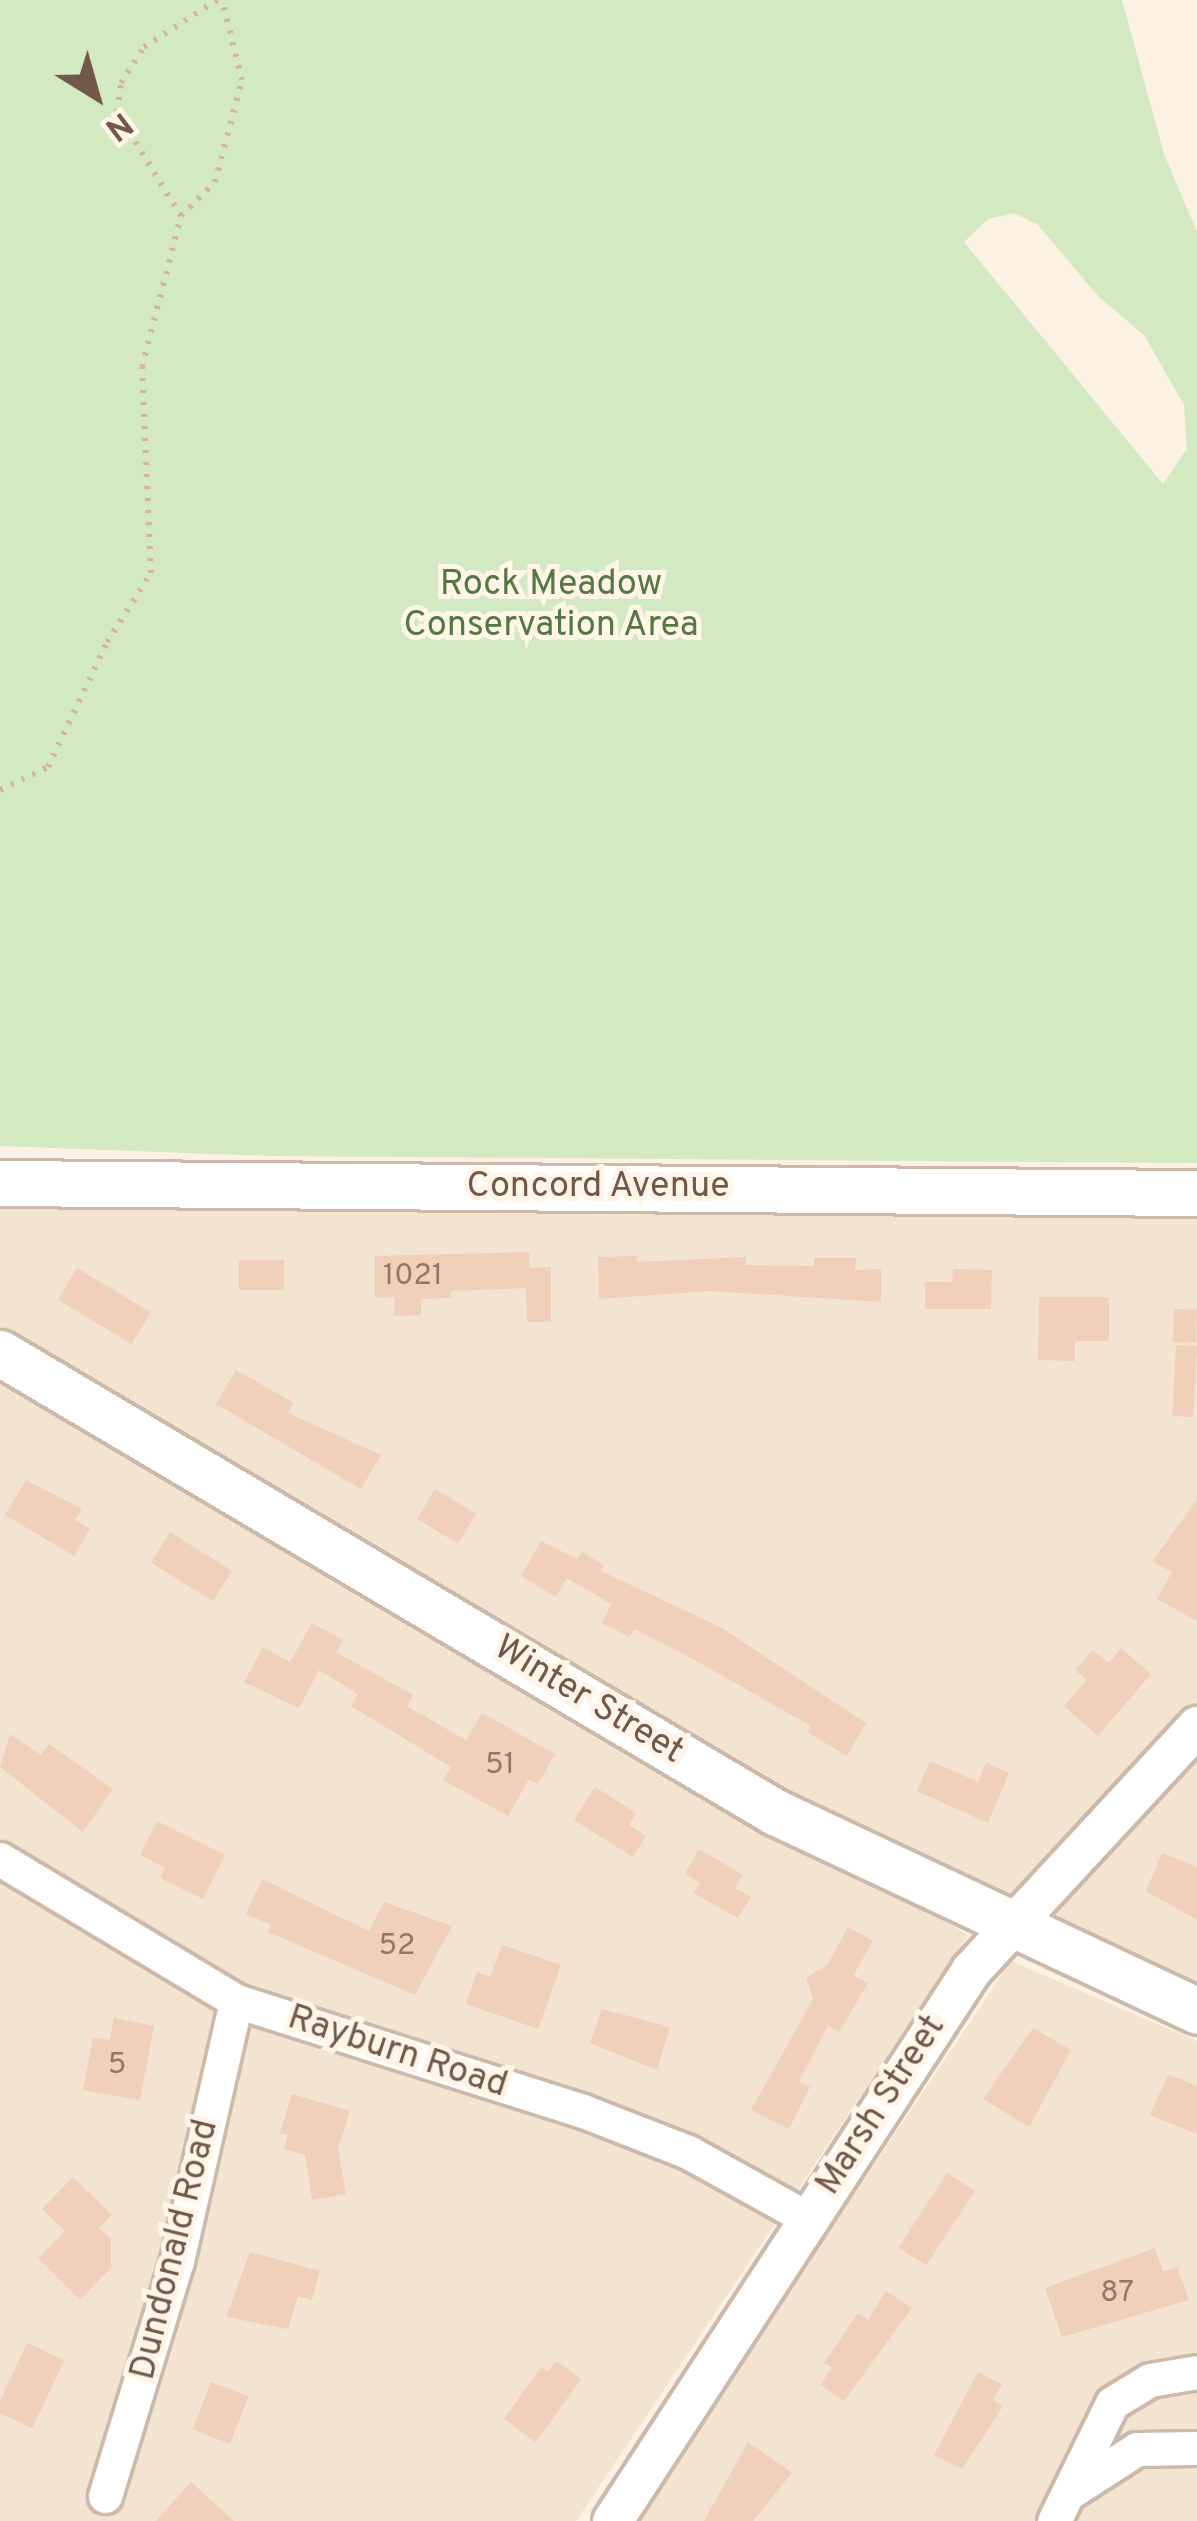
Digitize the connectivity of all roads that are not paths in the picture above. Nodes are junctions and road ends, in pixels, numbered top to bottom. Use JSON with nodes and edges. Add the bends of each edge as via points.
{"nodes":[{"id":1,"x":0,"y":1183,"type":"edge"},
{"id":2,"x":1197,"y":1193,"type":"edge"},
{"id":3,"x":0,"y":1353,"type":"edge"},
{"id":4,"x":1197,"y":1726,"type":"edge"},
{"id":5,"x":0,"y":1858,"type":"edge"},
{"id":6,"x":1010,"y":1928,"type":"junction"},
{"id":7,"x":236,"y":2001,"type":"junction"},
{"id":8,"x":1197,"y":2012,"type":"edge"},
{"id":9,"x":808,"y":2219,"type":"junction"},
{"id":10,"x":1197,"y":2372,"type":"edge"},
{"id":11,"x":1197,"y":2448,"type":"edge"},
{"id":12,"x":105,"y":2496,"type":"dead end"},
{"id":13,"x":1062,"y":2506,"type":"edge"},
{"id":14,"x":612,"y":2521,"type":"edge"}],
"edges":[{"from":1,"to":2,"type":"main road","name":"Concord Avenue"},
{"from":3,"to":6,"type":"main road","name":"Winter Street","via":[[775,1812]]},
{"from":4,"to":6,"type":"street","name":"Marsh Street"},
{"from":5,"to":7,"type":"street","name":"Rayburn Road"},
{"from":6,"to":8,"type":"main road","name":"Winter Street"},
{"from":6,"to":9,"type":"street","name":"Marsh Street","via":[[971,1970]]},
{"from":7,"to":9,"type":"street","name":"Rayburn Road","via":[[583,2111],[688,2152]]},
{"from":7,"to":12,"type":"street","name":"Dundonald Road","via":[[171,2283]]},
{"from":9,"to":14,"type":"street","name":"Marsh Street"},
{"from":10,"to":13,"type":"street","via":[[1150,2380],[1112,2403]]},
{"from":11,"to":13,"type":"street","via":[[1137,2450]]}]}
